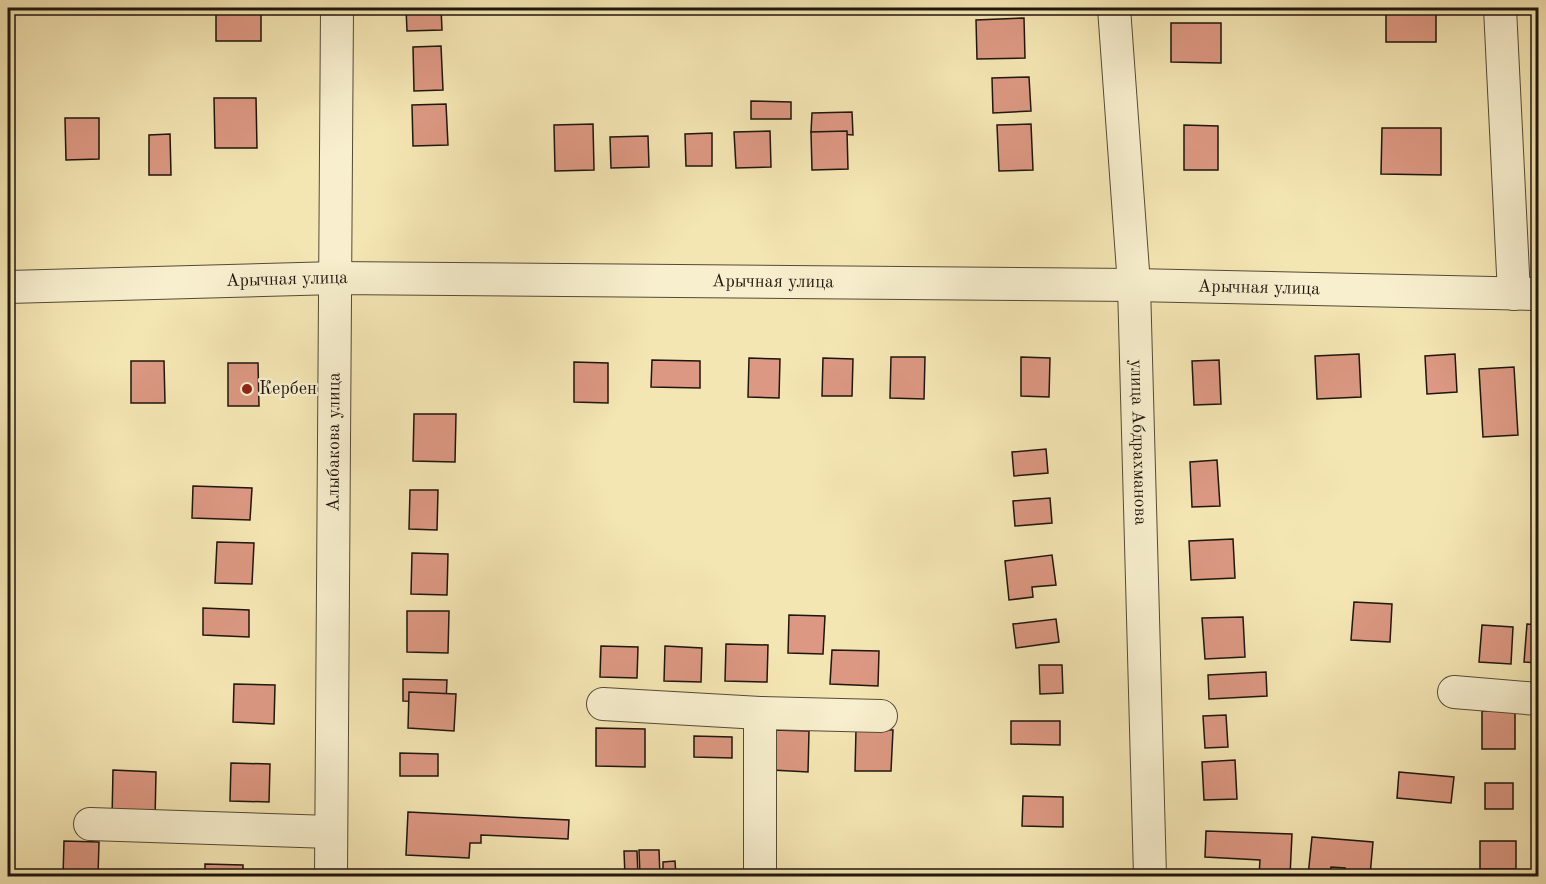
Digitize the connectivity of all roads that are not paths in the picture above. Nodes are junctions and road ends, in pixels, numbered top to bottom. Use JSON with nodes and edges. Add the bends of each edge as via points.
{"nodes":[{"id":1,"x":337,"y":8,"type":"edge"},
{"id":2,"x":1114,"y":8,"type":"edge"},
{"id":3,"x":1500,"y":8,"type":"edge"},
{"id":4,"x":336,"y":278,"type":"junction"},
{"id":5,"x":1134,"y":285,"type":"junction"},
{"id":6,"x":8,"y":287,"type":"edge"},
{"id":7,"x":1526,"y":294,"type":"edge"},
{"id":8,"x":1454,"y":692,"type":"dead end"},
{"id":9,"x":1539,"y":699,"type":"edge"},
{"id":10,"x":603,"y":704,"type":"dead end"},
{"id":11,"x":760,"y":713,"type":"junction"},
{"id":12,"x":881,"y":716,"type":"dead end"},
{"id":13,"x":90,"y":824,"type":"dead end"},
{"id":14,"x":331,"y":832,"type":"junction"},
{"id":15,"x":331,"y":876,"type":"edge"},
{"id":16,"x":760,"y":876,"type":"edge"},
{"id":17,"x":1150,"y":876,"type":"edge"}],
"edges":[{"from":1,"to":4,"type":"street","name":"Алыбакова улица"},
{"from":2,"to":5,"type":"street","name":"улица Абдрахманова"},
{"from":3,"to":7,"type":"street"},
{"from":4,"to":5,"type":"street","name":"Арычная улица"},
{"from":4,"to":6,"type":"street","name":"Арычная улица"},
{"from":4,"to":14,"type":"street","name":"Алыбакова улица"},
{"from":5,"to":7,"type":"street","name":"Арычная улица"},
{"from":5,"to":17,"type":"street","name":"улица Абдрахманова"},
{"from":8,"to":9,"type":"street"},
{"from":10,"to":11,"type":"street"},
{"from":11,"to":12,"type":"street"},
{"from":11,"to":16,"type":"street"},
{"from":13,"to":14,"type":"street"},
{"from":14,"to":15,"type":"street","name":"Алыбакова улица"}]}
